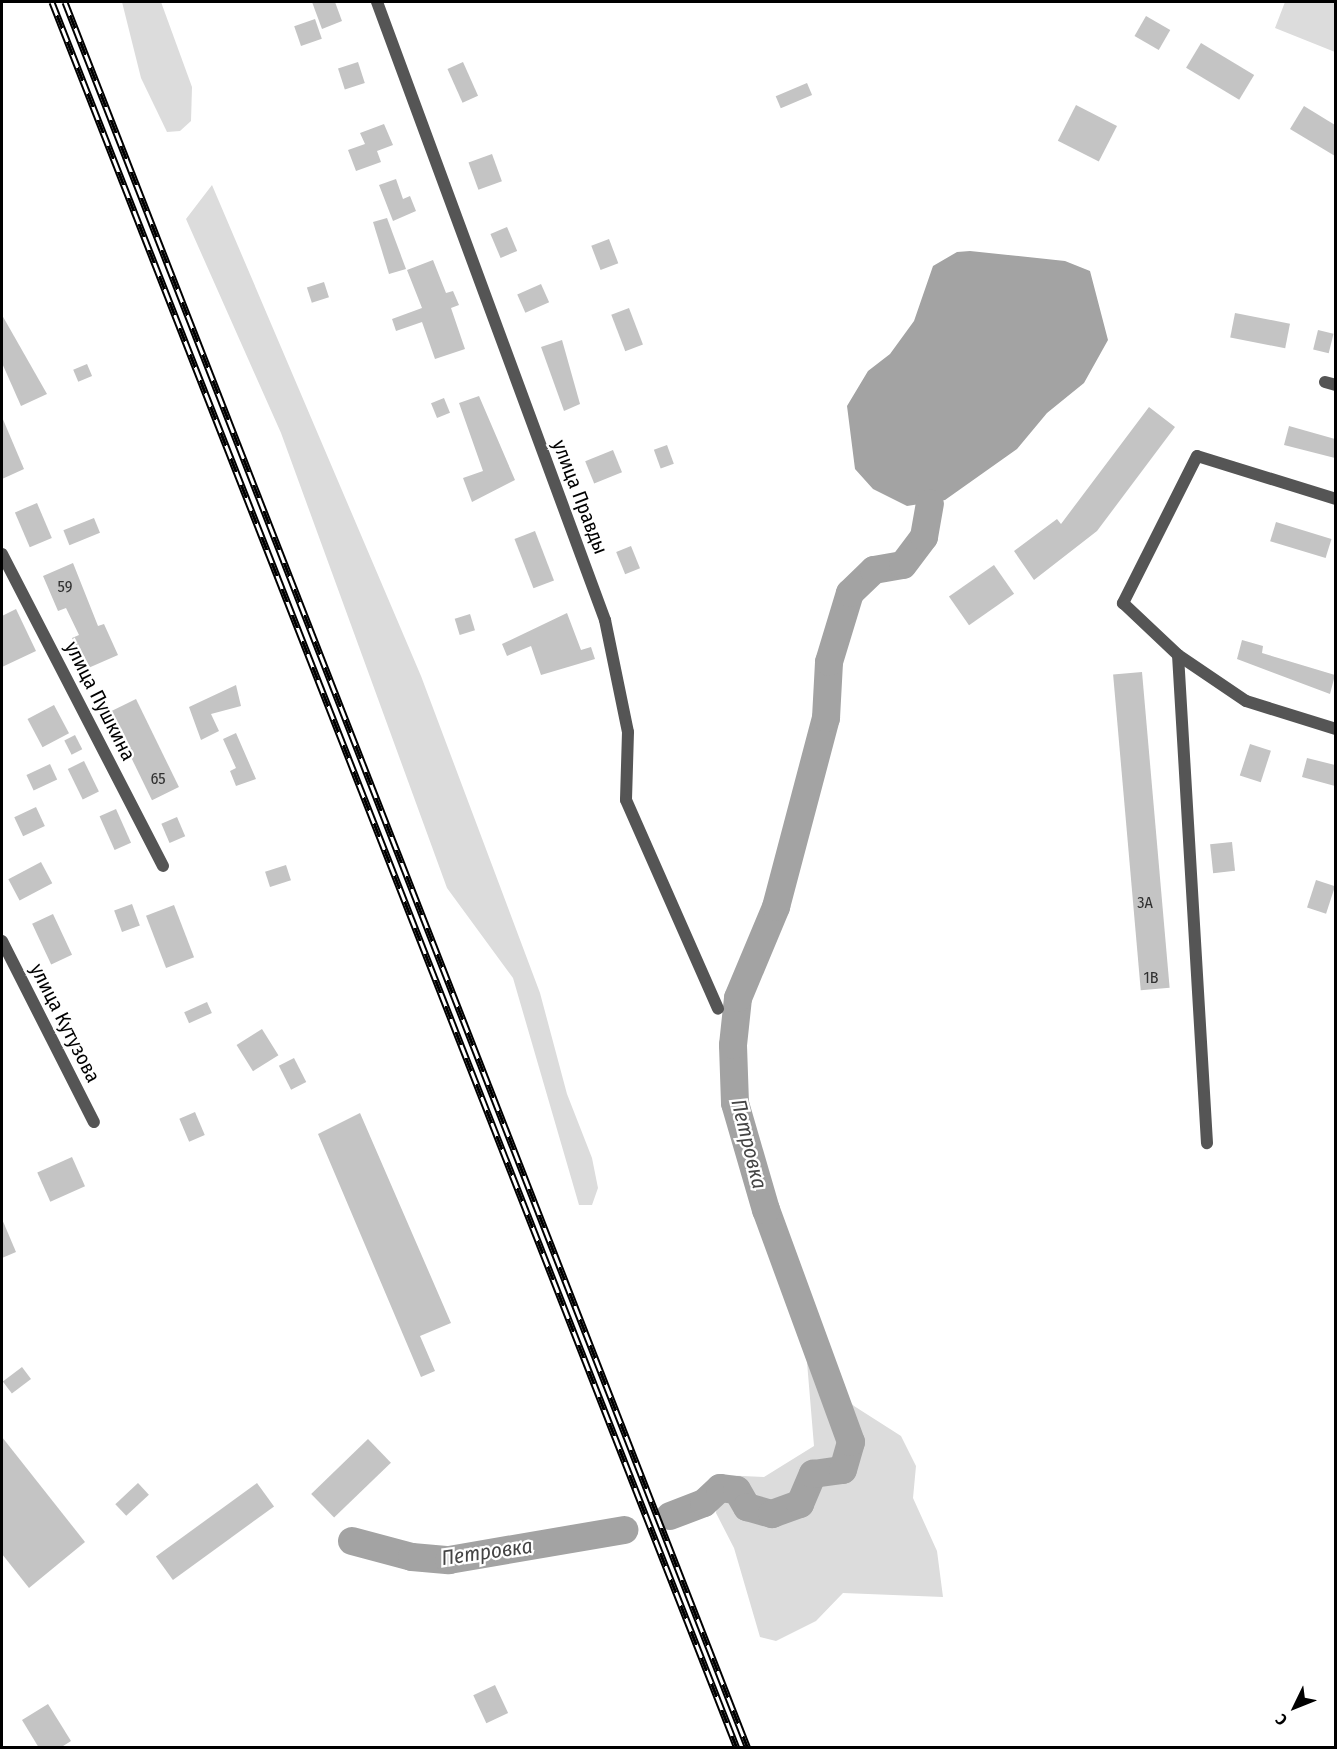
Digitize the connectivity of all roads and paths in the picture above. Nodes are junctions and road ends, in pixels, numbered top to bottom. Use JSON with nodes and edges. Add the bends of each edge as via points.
{"nodes":[{"id":1,"x":377,"y":2,"type":"edge"},
{"id":2,"x":1335,"y":499,"type":"edge"},
{"id":3,"x":2,"y":554,"type":"edge"},
{"id":4,"x":1178,"y":655,"type":"junction"},
{"id":5,"x":1335,"y":729,"type":"edge"},
{"id":6,"x":163,"y":866,"type":"dead end"},
{"id":7,"x":2,"y":941,"type":"edge"},
{"id":8,"x":718,"y":1009,"type":"dead end"},
{"id":9,"x":93,"y":1122,"type":"dead end"},
{"id":10,"x":1207,"y":1143,"type":"dead end"}],
"edges":[{"from":1,"to":8,"type":"street","name":"улица Правды","via":[[605,620],[628,732],[626,800]]},
{"from":2,"to":4,"type":"street","via":[[1197,456],[1123,603]]},
{"from":3,"to":6,"type":"street","name":"улица Пушкина"},
{"from":4,"to":5,"type":"street","via":[[1246,700]]},
{"from":4,"to":10,"type":"street"},
{"from":7,"to":9,"type":"street","name":"улица Кутузова"}]}
